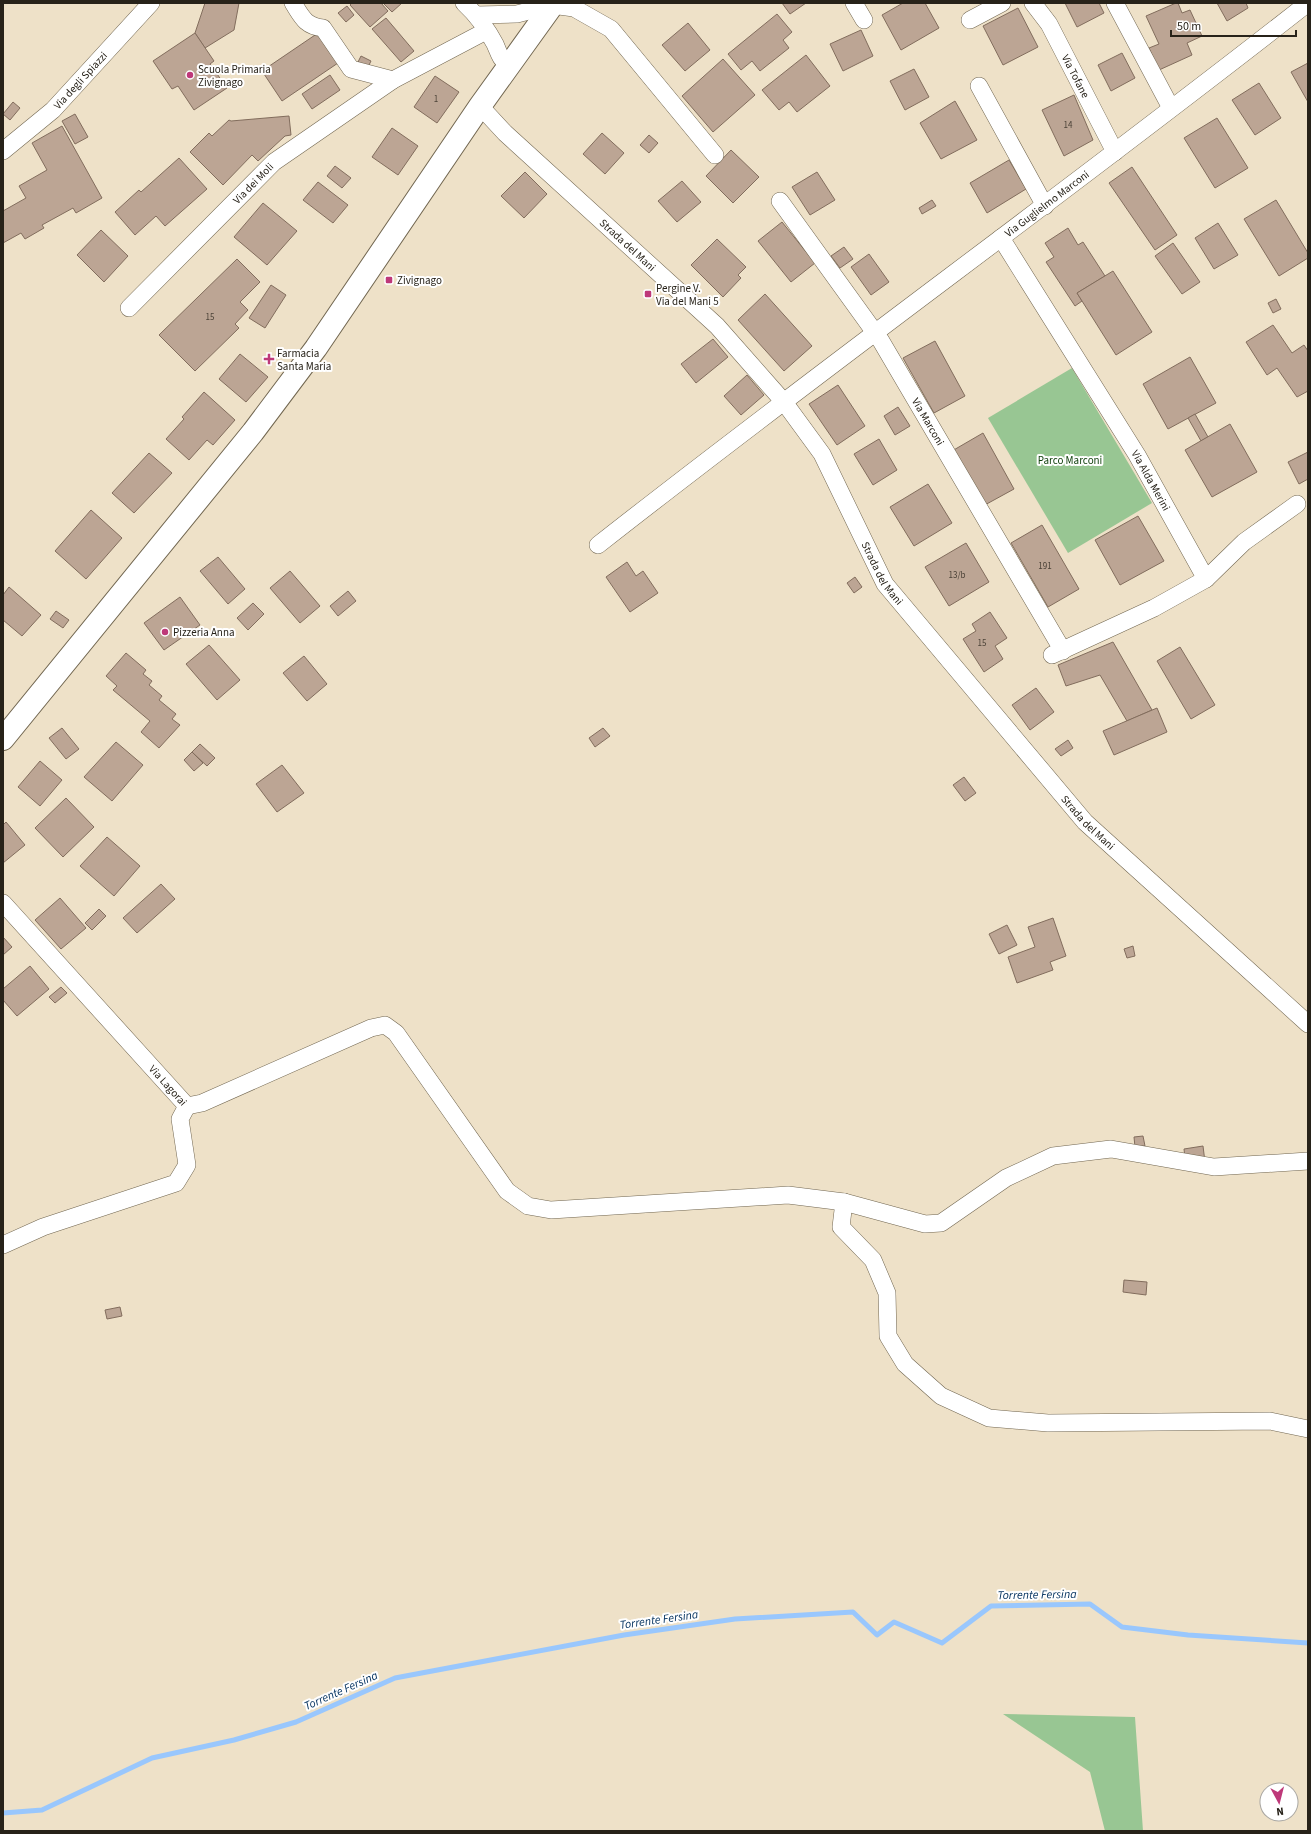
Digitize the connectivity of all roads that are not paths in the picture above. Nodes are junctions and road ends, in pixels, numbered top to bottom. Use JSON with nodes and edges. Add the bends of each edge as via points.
{"nodes":[{"id":1,"x":151,"y":3,"type":"edge"},
{"id":2,"x":293,"y":3,"type":"edge"},
{"id":3,"x":464,"y":3,"type":"edge"},
{"id":4,"x":854,"y":3,"type":"edge"},
{"id":5,"x":1002,"y":3,"type":"edge"},
{"id":6,"x":1033,"y":3,"type":"edge"},
{"id":7,"x":1115,"y":3,"type":"edge"},
{"id":8,"x":553,"y":4,"type":"edge"},
{"id":9,"x":1307,"y":6,"type":"edge"},
{"id":10,"x":477,"y":15,"type":"junction"},
{"id":11,"x":864,"y":20,"type":"dead end"},
{"id":12,"x":970,"y":20,"type":"dead end"},
{"id":13,"x":486,"y":31,"type":"junction"},
{"id":14,"x":508,"y":66,"type":"junction"},
{"id":15,"x":393,"y":80,"type":"junction"},
{"id":16,"x":978,"y":86,"type":"dead end"},
{"id":17,"x":480,"y":106,"type":"junction"},
{"id":18,"x":1171,"y":108,"type":"junction"},
{"id":19,"x":3,"y":151,"type":"edge"},
{"id":20,"x":1115,"y":152,"type":"junction"},
{"id":21,"x":715,"y":155,"type":"dead end"},
{"id":22,"x":780,"y":201,"type":"dead end"},
{"id":23,"x":1044,"y":206,"type":"junction"},
{"id":24,"x":1001,"y":238,"type":"junction"},
{"id":25,"x":129,"y":308,"type":"dead end"},
{"id":26,"x":876,"y":333,"type":"junction"},
{"id":27,"x":784,"y":402,"type":"junction"},
{"id":28,"x":1297,"y":504,"type":"dead end"},
{"id":29,"x":598,"y":545,"type":"dead end"},
{"id":30,"x":1206,"y":579,"type":"junction"},
{"id":31,"x":3,"y":739,"type":"edge"},
{"id":32,"x":3,"y":903,"type":"edge"},
{"id":33,"x":1308,"y":1024,"type":"edge"},
{"id":34,"x":187,"y":1106,"type":"junction"},
{"id":35,"x":1308,"y":1161,"type":"edge"},
{"id":36,"x":844,"y":1202,"type":"junction"},
{"id":37,"x":3,"y":1245,"type":"edge"},
{"id":38,"x":1308,"y":1429,"type":"edge"}],
"edges":[{"from":1,"to":19,"type":"street","name":"Via degli Spiazzi","via":[[53,110]]},
{"from":2,"to":15,"type":"street","via":[[302,18],[311,26],[323,28],[351,69]]},
{"from":3,"to":10,"type":"street"},
{"from":4,"to":11,"type":"street"},
{"from":5,"to":12,"type":"street"},
{"from":6,"to":20,"type":"street","name":"Via Tofane","via":[[1049,24]]},
{"from":7,"to":18,"type":"street"},
{"from":8,"to":10,"type":"street","via":[[517,14]]},
{"from":8,"to":14,"type":"main road"},
{"from":8,"to":21,"type":"street","via":[[574,8],[611,28]]},
{"from":9,"to":18,"type":"street","name":"Via Guglielmo Marconi"},
{"from":10,"to":13,"type":"street"},
{"from":13,"to":14,"type":"street","via":[[501,59]]},
{"from":13,"to":15,"type":"street","name":"Via dei Moli"},
{"from":14,"to":17,"type":"main road"},
{"from":15,"to":25,"type":"street","name":"Via dei Moli","via":[[274,162]]},
{"from":16,"to":23,"type":"street"},
{"from":17,"to":27,"type":"street","name":"Strada del Mani","via":[[505,133],[717,326]]},
{"from":17,"to":31,"type":"main road","via":[[316,348],[262,420]]},
{"from":18,"to":20,"type":"street","name":"Via Guglielmo Marconi"},
{"from":20,"to":23,"type":"street","name":"Via Guglielmo Marconi"},
{"from":22,"to":26,"type":"street","name":"Via Marconi"},
{"from":23,"to":24,"type":"street","name":"Via Guglielmo Marconi"},
{"from":24,"to":26,"type":"street","name":"Via Guglielmo Marconi"},
{"from":24,"to":30,"type":"street","name":"Via Alda Merini","via":[[1137,454]]},
{"from":26,"to":27,"type":"street","name":"Via Guglielmo Marconi"},
{"from":26,"to":30,"type":"street","name":"Via Marconi","via":[[1057,653],[1154,608]]},
{"from":27,"to":29,"type":"street","name":"Via Guglielmo Marconi"},
{"from":27,"to":33,"type":"street","name":"Strada del Mani","via":[[822,454],[885,584],[914,621],[1085,822]]},
{"from":28,"to":30,"type":"street","via":[[1244,542]]},
{"from":32,"to":34,"type":"street","name":"Via Lagorai"},
{"from":34,"to":36,"type":"street","via":[[202,1103],[371,1028],[385,1025],[396,1034],[507,1191],[528,1206],[551,1210],[788,1196]]},
{"from":34,"to":37,"type":"street","name":"Via Lagorai","via":[[180,1119],[187,1165],[176,1183],[43,1228]]},
{"from":35,"to":36,"type":"street","via":[[1214,1167],[1111,1149],[1053,1156],[1006,1178],[942,1224],[926,1224]]},
{"from":36,"to":38,"type":"street","via":[[840,1227],[873,1260],[887,1294],[888,1336],[906,1364],[941,1396],[989,1418],[1048,1423],[1270,1421]]}]}
